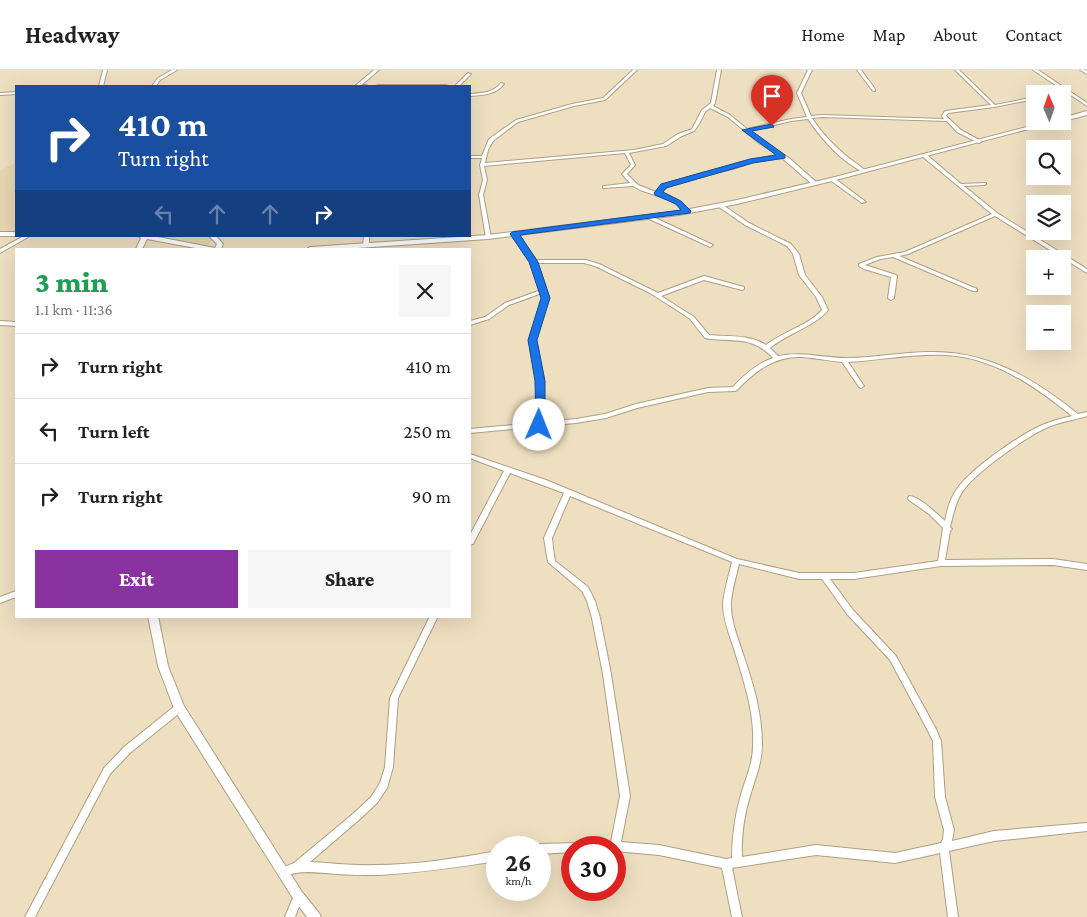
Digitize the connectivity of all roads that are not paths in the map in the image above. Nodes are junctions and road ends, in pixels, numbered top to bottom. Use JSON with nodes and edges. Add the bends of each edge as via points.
{"nodes":[{"id":1,"x":105,"y":70,"type":"edge"},
{"id":2,"x":175,"y":70,"type":"edge"},
{"id":3,"x":377,"y":70,"type":"edge"},
{"id":4,"x":635,"y":70,"type":"edge"},
{"id":5,"x":719,"y":70,"type":"edge"},
{"id":6,"x":810,"y":70,"type":"edge"},
{"id":7,"x":859,"y":70,"type":"edge"},
{"id":8,"x":957,"y":70,"type":"edge"},
{"id":9,"x":1035,"y":70,"type":"edge"},
{"id":10,"x":1082,"y":70,"type":"edge"},
{"id":11,"x":1087,"y":73,"type":"edge"},
{"id":12,"x":469,"y":74,"type":"dead end"},
{"id":13,"x":502,"y":84,"type":"dead end"},
{"id":14,"x":101,"y":85,"type":"edge"},
{"id":15,"x":155,"y":85,"type":"edge"},
{"id":16,"x":358,"y":85,"type":"edge"},
{"id":17,"x":458,"y":85,"type":"edge"},
{"id":18,"x":1054,"y":85,"type":"edge"},
{"id":19,"x":874,"y":90,"type":"dead end"},
{"id":20,"x":15,"y":93,"type":"edge"},
{"id":21,"x":0,"y":94,"type":"edge"},
{"id":22,"x":471,"y":95,"type":"edge"},
{"id":23,"x":1071,"y":96,"type":"edge"},
{"id":24,"x":1026,"y":100,"type":"edge"},
{"id":25,"x":1087,"y":105,"type":"edge"},
{"id":26,"x":710,"y":106,"type":"junction"},
{"id":27,"x":994,"y":106,"type":"junction"},
{"id":28,"x":1087,"y":113,"type":"edge"},
{"id":29,"x":809,"y":117,"type":"junction"},
{"id":30,"x":1071,"y":117,"type":"edge"},
{"id":31,"x":947,"y":120,"type":"junction"},
{"id":32,"x":1026,"y":129,"type":"edge"},
{"id":33,"x":746,"y":130,"type":"junction"},
{"id":34,"x":979,"y":142,"type":"junction"},
{"id":35,"x":626,"y":152,"type":"junction"},
{"id":36,"x":783,"y":156,"type":"junction"},
{"id":37,"x":925,"y":156,"type":"junction"},
{"id":38,"x":471,"y":157,"type":"edge"},
{"id":39,"x":483,"y":157,"type":"junction"},
{"id":40,"x":482,"y":164,"type":"junction"},
{"id":41,"x":863,"y":171,"type":"junction"},
{"id":42,"x":832,"y":179,"type":"junction"},
{"id":43,"x":814,"y":183,"type":"junction"},
{"id":44,"x":634,"y":184,"type":"junction"},
{"id":45,"x":984,"y":184,"type":"dead end"},
{"id":46,"x":962,"y":185,"type":"junction"},
{"id":47,"x":605,"y":187,"type":"dead end"},
{"id":48,"x":658,"y":193,"type":"junction"},
{"id":49,"x":864,"y":202,"type":"dead end"},
{"id":50,"x":721,"y":206,"type":"junction"},
{"id":51,"x":687,"y":211,"type":"junction"},
{"id":52,"x":995,"y":214,"type":"junction"},
{"id":53,"x":649,"y":217,"type":"junction"},
{"id":54,"x":0,"y":234,"type":"edge"},
{"id":55,"x":15,"y":234,"type":"edge"},
{"id":56,"x":514,"y":234,"type":"junction"},
{"id":57,"x":26,"y":237,"type":"edge"},
{"id":58,"x":144,"y":237,"type":"edge"},
{"id":59,"x":367,"y":237,"type":"edge"},
{"id":60,"x":488,"y":237,"type":"junction"},
{"id":61,"x":214,"y":238,"type":"edge"},
{"id":62,"x":366,"y":245,"type":"junction"},
{"id":63,"x":710,"y":245,"type":"dead end"},
{"id":64,"x":211,"y":248,"type":"edge"},
{"id":65,"x":218,"y":248,"type":"edge"},
{"id":66,"x":324,"y":248,"type":"edge"},
{"id":67,"x":0,"y":251,"type":"edge"},
{"id":68,"x":894,"y":256,"type":"junction"},
{"id":69,"x":534,"y":262,"type":"junction"},
{"id":70,"x":1087,"y":271,"type":"edge"},
{"id":71,"x":742,"y":288,"type":"dead end"},
{"id":72,"x":975,"y":290,"type":"dead end"},
{"id":73,"x":544,"y":291,"type":"junction"},
{"id":74,"x":658,"y":295,"type":"junction"},
{"id":75,"x":891,"y":298,"type":"dead end"},
{"id":76,"x":0,"y":323,"type":"edge"},
{"id":77,"x":471,"y":323,"type":"edge"},
{"id":78,"x":15,"y":324,"type":"edge"},
{"id":79,"x":767,"y":347,"type":"junction"},
{"id":80,"x":776,"y":358,"type":"junction"},
{"id":81,"x":844,"y":360,"type":"junction"},
{"id":82,"x":861,"y":386,"type":"dead end"},
{"id":83,"x":1087,"y":415,"type":"edge"},
{"id":84,"x":1077,"y":417,"type":"junction"},
{"id":85,"x":539,"y":425,"type":"junction"},
{"id":86,"x":471,"y":431,"type":"edge"},
{"id":87,"x":471,"y":456,"type":"edge"},
{"id":88,"x":508,"y":470,"type":"junction"},
{"id":89,"x":568,"y":492,"type":"junction"},
{"id":90,"x":911,"y":498,"type":"dead end"},
{"id":91,"x":948,"y":529,"type":"junction"},
{"id":92,"x":471,"y":540,"type":"edge"},
{"id":93,"x":736,"y":561,"type":"junction"},
{"id":94,"x":941,"y":563,"type":"junction"},
{"id":95,"x":1087,"y":567,"type":"edge"},
{"id":96,"x":825,"y":578,"type":"junction"},
{"id":97,"x":15,"y":594,"type":"edge"},
{"id":98,"x":0,"y":600,"type":"edge"},
{"id":99,"x":153,"y":618,"type":"edge"},
{"id":100,"x":433,"y":618,"type":"edge"},
{"id":101,"x":179,"y":708,"type":"junction"},
{"id":102,"x":1087,"y":827,"type":"edge"},
{"id":103,"x":617,"y":836,"type":"edge"},
{"id":104,"x":626,"y":847,"type":"edge"},
{"id":105,"x":944,"y":848,"type":"junction"},
{"id":106,"x":486,"y":858,"type":"edge"},
{"id":107,"x":737,"y":863,"type":"junction"},
{"id":108,"x":726,"y":864,"type":"junction"},
{"id":109,"x":297,"y":867,"type":"junction"},
{"id":110,"x":283,"y":872,"type":"junction"},
{"id":111,"x":298,"y":896,"type":"junction"},
{"id":112,"x":30,"y":917,"type":"edge"},
{"id":113,"x":290,"y":917,"type":"edge"},
{"id":114,"x":315,"y":917,"type":"edge"},
{"id":115,"x":737,"y":917,"type":"edge"},
{"id":116,"x":953,"y":917,"type":"edge"}],
"edges":[{"from":1,"to":14,"type":"main road"},
{"from":2,"to":15,"type":"street"},
{"from":3,"to":16,"type":"main road"},
{"from":4,"to":39,"type":"street","via":[[604,99],[508,125],[491,140]]},
{"from":5,"to":26,"type":"street"},
{"from":6,"to":29,"type":"street","via":[[799,93]]},
{"from":7,"to":19,"type":"street"},
{"from":8,"to":27,"type":"street"},
{"from":9,"to":18,"type":"street"},
{"from":10,"to":11,"type":"street"},
{"from":12,"to":17,"type":"street"},
{"from":13,"to":22,"type":"street","via":[[493,93]]},
{"from":20,"to":21,"type":"street"},
{"from":23,"to":25,"type":"street"},
{"from":24,"to":27,"type":"street"},
{"from":26,"to":33,"type":"street"},
{"from":26,"to":35,"type":"street","via":[[703,110],[693,130],[664,145]]},
{"from":27,"to":31,"type":"street","via":[[946,112]]},
{"from":28,"to":30,"type":"main road"},
{"from":29,"to":31,"type":"street"},
{"from":29,"to":33,"type":"street"},
{"from":29,"to":41,"type":"street","via":[[827,141]]},
{"from":31,"to":34,"type":"street"},
{"from":32,"to":34,"type":"main road"},
{"from":33,"to":36,"type":"street"},
{"from":34,"to":37,"type":"main road"},
{"from":35,"to":40,"type":"street"},
{"from":35,"to":44,"type":"street","via":[[633,165],[624,174]]},
{"from":36,"to":43,"type":"street"},
{"from":36,"to":48,"type":"street","via":[[704,174],[667,185]]},
{"from":37,"to":41,"type":"main road"},
{"from":37,"to":46,"type":"street"},
{"from":38,"to":39,"type":"street"},
{"from":39,"to":40,"type":"street"},
{"from":40,"to":60,"type":"street","via":[[485,180],[482,195]]},
{"from":41,"to":42,"type":"main road"},
{"from":42,"to":43,"type":"main road"},
{"from":42,"to":49,"type":"street"},
{"from":43,"to":50,"type":"main road"},
{"from":44,"to":47,"type":"street"},
{"from":44,"to":48,"type":"street","via":[[642,190]]},
{"from":45,"to":46,"type":"street"},
{"from":46,"to":52,"type":"street"},
{"from":48,"to":51,"type":"street","via":[[678,202]]},
{"from":50,"to":51,"type":"main road"},
{"from":50,"to":79,"type":"street","via":[[747,224],[789,245],[796,254],[802,275],[825,310],[820,317],[783,334]]},
{"from":51,"to":53,"type":"main road"},
{"from":52,"to":68,"type":"street","via":[[945,238]]},
{"from":52,"to":70,"type":"street"},
{"from":53,"to":56,"type":"main road"},
{"from":53,"to":63,"type":"street"},
{"from":54,"to":55,"type":"main road"},
{"from":56,"to":60,"type":"main road"},
{"from":56,"to":69,"type":"street"},
{"from":57,"to":67,"type":"street"},
{"from":58,"to":64,"type":"main road"},
{"from":59,"to":62,"type":"street"},
{"from":60,"to":62,"type":"main road"},
{"from":61,"to":64,"type":"main road"},
{"from":61,"to":65,"type":"main road","via":[[220,244]]},
{"from":62,"to":66,"type":"main road"},
{"from":68,"to":72,"type":"street"},
{"from":68,"to":75,"type":"street","via":[[861,265],[894,276]]},
{"from":69,"to":73,"type":"street"},
{"from":69,"to":74,"type":"street","via":[[584,261]]},
{"from":71,"to":74,"type":"street","via":[[704,278]]},
{"from":73,"to":77,"type":"street","via":[[507,304],[487,318]]},
{"from":73,"to":85,"type":"street","via":[[546,298],[533,340],[540,381]]},
{"from":74,"to":79,"type":"street","via":[[692,318],[707,337],[750,339]]},
{"from":76,"to":78,"type":"street"},
{"from":79,"to":80,"type":"street"},
{"from":80,"to":81,"type":"street","via":[[811,355]]},
{"from":80,"to":85,"type":"street","via":[[744,378],[735,389],[708,390],[606,416]]},
{"from":81,"to":82,"type":"street"},
{"from":81,"to":84,"type":"street","via":[[954,354],[979,359],[1023,376]]},
{"from":83,"to":84,"type":"street"},
{"from":84,"to":91,"type":"street","via":[[1042,427],[990,462],[963,485],[955,500]]},
{"from":85,"to":86,"type":"street"},
{"from":87,"to":88,"type":"street"},
{"from":88,"to":89,"type":"street"},
{"from":88,"to":92,"type":"street"},
{"from":89,"to":93,"type":"street"},
{"from":89,"to":103,"type":"street","via":[[548,538],[549,548],[552,562],[584,589],[596,618],[625,796]]},
{"from":90,"to":91,"type":"street"},
{"from":91,"to":94,"type":"street"},
{"from":93,"to":96,"type":"street","via":[[799,576]]},
{"from":93,"to":107,"type":"street","via":[[727,602],[728,618],[755,713],[758,744],[743,808]]},
{"from":94,"to":95,"type":"street","via":[[1052,562]]},
{"from":94,"to":96,"type":"street"},
{"from":96,"to":105,"type":"street","via":[[850,612],[893,658],[932,729],[938,756],[940,797],[949,830]]},
{"from":97,"to":98,"type":"street"},
{"from":99,"to":101,"type":"main road","via":[[163,666]]},
{"from":100,"to":109,"type":"street","via":[[394,698],[389,767],[384,785],[374,800]]},
{"from":101,"to":110,"type":"main road"},
{"from":101,"to":112,"type":"street","via":[[127,750],[108,771]]},
{"from":102,"to":105,"type":"street","via":[[994,836]]},
{"from":104,"to":108,"type":"street","via":[[659,850]]},
{"from":105,"to":107,"type":"street","via":[[895,858],[816,850]]},
{"from":105,"to":116,"type":"street"},
{"from":106,"to":109,"type":"street","via":[[388,869]]},
{"from":107,"to":108,"type":"street"},
{"from":108,"to":115,"type":"street"},
{"from":109,"to":110,"type":"street"},
{"from":110,"to":111,"type":"main road"},
{"from":111,"to":113,"type":"street"},
{"from":111,"to":114,"type":"main road"}]}
